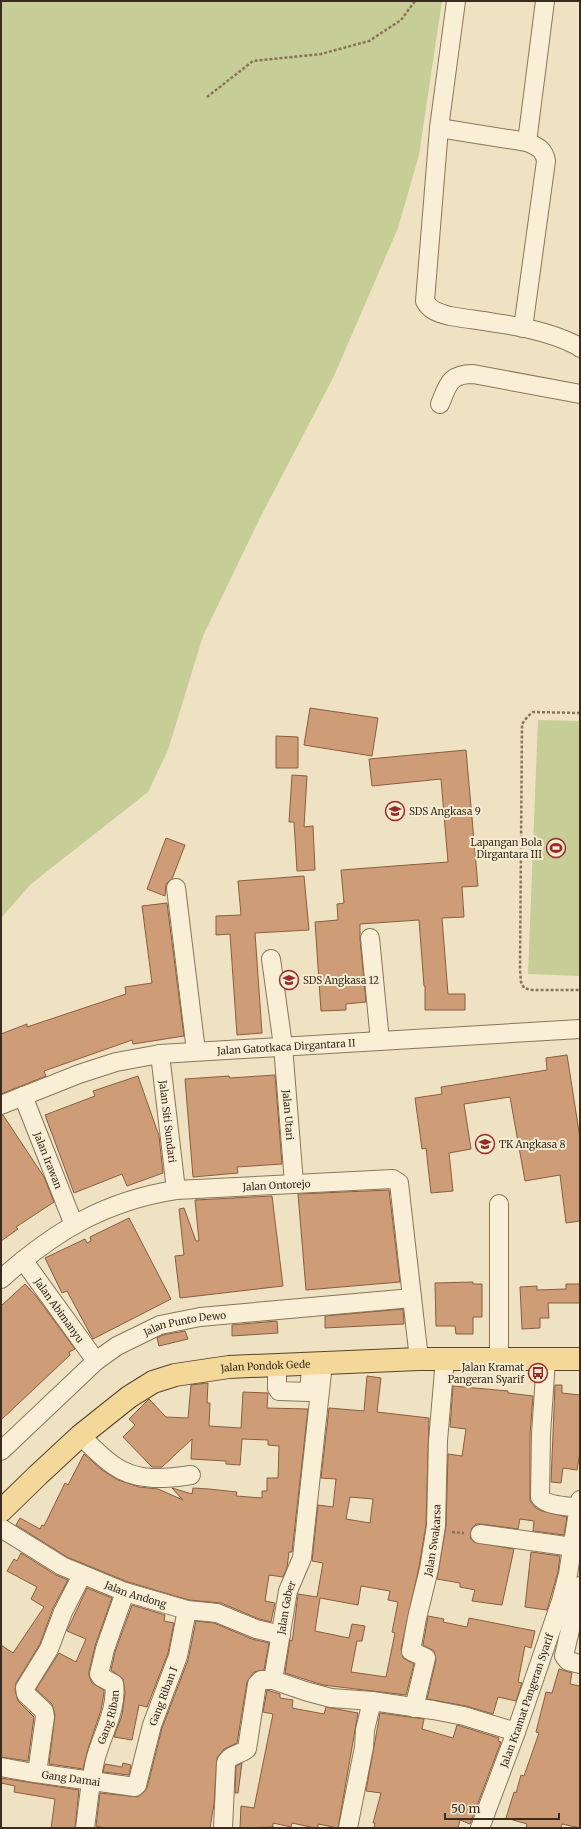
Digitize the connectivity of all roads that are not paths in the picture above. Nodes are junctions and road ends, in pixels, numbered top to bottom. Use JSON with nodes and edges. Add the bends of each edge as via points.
{"nodes":[{"id":1,"x":456,"y":1,"type":"edge"},
{"id":2,"x":545,"y":1,"type":"edge"},
{"id":3,"x":439,"y":128,"type":"junction"},
{"id":4,"x":527,"y":142,"type":"junction"},
{"id":5,"x":523,"y":328,"type":"junction"},
{"id":6,"x":580,"y":348,"type":"edge"},
{"id":7,"x":580,"y":394,"type":"edge"},
{"id":8,"x":440,"y":404,"type":"dead end"},
{"id":9,"x":176,"y":888,"type":"dead end"},
{"id":10,"x":370,"y":938,"type":"dead end"},
{"id":11,"x":271,"y":960,"type":"dead end"},
{"id":12,"x":580,"y":1029,"type":"edge"},
{"id":13,"x":380,"y":1041,"type":"junction"},
{"id":14,"x":283,"y":1046,"type":"junction"},
{"id":15,"x":196,"y":1051,"type":"junction"},
{"id":16,"x":160,"y":1054,"type":"junction"},
{"id":17,"x":23,"y":1096,"type":"junction"},
{"id":18,"x":1,"y":1105,"type":"edge"},
{"id":19,"x":294,"y":1183,"type":"junction"},
{"id":20,"x":176,"y":1190,"type":"junction"},
{"id":21,"x":498,"y":1204,"type":"dead end"},
{"id":22,"x":74,"y":1225,"type":"junction"},
{"id":23,"x":23,"y":1260,"type":"junction"},
{"id":24,"x":1,"y":1280,"type":"edge"},
{"id":25,"x":412,"y":1298,"type":"junction"},
{"id":26,"x":419,"y":1359,"type":"junction"},
{"id":27,"x":445,"y":1359,"type":"junction"},
{"id":28,"x":499,"y":1359,"type":"junction"},
{"id":29,"x":580,"y":1359,"type":"edge"},
{"id":30,"x":546,"y":1360,"type":"junction"},
{"id":31,"x":96,"y":1361,"type":"junction"},
{"id":32,"x":317,"y":1364,"type":"junction"},
{"id":33,"x":80,"y":1436,"type":"junction"},
{"id":34,"x":1,"y":1451,"type":"edge"},
{"id":35,"x":191,"y":1475,"type":"dead end"},
{"id":36,"x":580,"y":1504,"type":"edge"},
{"id":37,"x":1,"y":1511,"type":"edge"},
{"id":38,"x":1,"y":1528,"type":"edge"},
{"id":39,"x":480,"y":1534,"type":"road end"},
{"id":40,"x":573,"y":1547,"type":"junction"},
{"id":41,"x":82,"y":1575,"type":"junction"},
{"id":42,"x":580,"y":1586,"type":"edge"},
{"id":43,"x":125,"y":1592,"type":"junction"},
{"id":44,"x":187,"y":1610,"type":"junction"},
{"id":45,"x":281,"y":1635,"type":"junction"},
{"id":46,"x":574,"y":1662,"type":"edge"},
{"id":47,"x":273,"y":1680,"type":"junction"},
{"id":48,"x":372,"y":1701,"type":"junction"},
{"id":49,"x":414,"y":1708,"type":"junction"},
{"id":50,"x":516,"y":1732,"type":"junction"},
{"id":51,"x":1,"y":1767,"type":"edge"},
{"id":52,"x":37,"y":1773,"type":"junction"},
{"id":53,"x":92,"y":1781,"type":"junction"},
{"id":54,"x":139,"y":1782,"type":"joint"},
{"id":55,"x":85,"y":1828,"type":"edge"},
{"id":56,"x":223,"y":1828,"type":"edge"},
{"id":57,"x":348,"y":1828,"type":"edge"},
{"id":58,"x":480,"y":1828,"type":"edge"}],
"edges":[{"from":1,"to":3,"type":"street"},
{"from":2,"to":4,"type":"street"},
{"from":3,"to":4,"type":"street"},
{"from":3,"to":5,"type":"street","via":[[425,301],[428,307],[450,316]]},
{"from":4,"to":5,"type":"street","via":[[539,147],[544,152],[546,161]]},
{"from":5,"to":6,"type":"street","via":[[562,337]]},
{"from":7,"to":8,"type":"street","via":[[464,374],[450,380]]},
{"from":9,"to":15,"type":"street"},
{"from":10,"to":13,"type":"street"},
{"from":11,"to":14,"type":"street","name":"Jalan Utari"},
{"from":12,"to":13,"type":"street","name":"Jalan Gatotkaca Dirgantara II"},
{"from":13,"to":14,"type":"street","name":"Jalan Gatotkaca Dirgantara II"},
{"from":14,"to":15,"type":"street","name":"Jalan Gatotkaca Dirgantara II"},
{"from":14,"to":19,"type":"street","name":"Jalan Utari"},
{"from":15,"to":16,"type":"street","name":"Jalan Gatotkaca Dirgantara II"},
{"from":16,"to":17,"type":"street","name":"Jalan Gatotkaca Dirgantara II","via":[[116,1062]]},
{"from":16,"to":20,"type":"street","name":"Jalan Siti Sundari"},
{"from":17,"to":18,"type":"street","name":"Jalan Gatotkaca Dirgantara II"},
{"from":17,"to":22,"type":"street","name":"Jalan Irawan"},
{"from":19,"to":20,"type":"street","name":"Jalan Ontorejo"},
{"from":19,"to":25,"type":"street","name":"Jalan Ontorejo","via":[[393,1179],[397,1181]]},
{"from":20,"to":22,"type":"street","name":"Jalan Ontorejo","via":[[127,1200]]},
{"from":21,"to":28,"type":"street"},
{"from":22,"to":23,"type":"street","name":"Jalan Ontorejo","via":[[48,1240]]},
{"from":23,"to":24,"type":"street","name":"Jalan Ontorejo"},
{"from":23,"to":31,"type":"street","name":"Jalan Abimanyu"},
{"from":25,"to":26,"type":"street","name":"Jalan Ontorejo"},
{"from":25,"to":31,"type":"street","name":"Jalan Punto Dewo","via":[[180,1320],[141,1333]]},
{"from":26,"to":27,"type":"main road","name":"Jalan Pondok Gede"},
{"from":26,"to":32,"type":"main road","name":"Jalan Pondok Gede"},
{"from":27,"to":28,"type":"main road","name":"Jalan Pondok Gede"},
{"from":27,"to":49,"type":"street","name":"Jalan Swakarsa","via":[[438,1441],[435,1530],[430,1569],[411,1651],[426,1658]]},
{"from":28,"to":30,"type":"main road","name":"Jalan Pondok Gede"},
{"from":29,"to":30,"type":"main road","name":"Jalan Pondok Gede"},
{"from":30,"to":36,"type":"street","via":[[540,1497],[550,1503]]},
{"from":31,"to":34,"type":"street","name":"Jalan Punto Dewo"},
{"from":32,"to":33,"type":"main road","name":"Jalan Pondok Gede","via":[[229,1367],[175,1375],[154,1382],[134,1393]]},
{"from":32,"to":45,"type":"street","name":"Jalan Gaber","via":[[302,1558],[288,1591]]},
{"from":33,"to":35,"type":"street","via":[[112,1465],[135,1475],[158,1479]]},
{"from":33,"to":37,"type":"main road","name":"Jalan Pondok Gede"},
{"from":36,"to":40,"type":"street","name":"Jalan Kramat Pangeran Syarif"},
{"from":38,"to":41,"type":"street","name":"Jalan Andong","via":[[62,1566]]},
{"from":39,"to":40,"type":"street"},
{"from":40,"to":50,"type":"street","name":"Jalan Kramat Pangeran Syarif","via":[[561,1601]]},
{"from":41,"to":43,"type":"street","name":"Jalan Andong"},
{"from":41,"to":52,"type":"street","via":[[63,1612],[50,1650],[25,1688],[26,1694],[44,1711],[45,1717]]},
{"from":42,"to":46,"type":"street","via":[[564,1656]]},
{"from":43,"to":44,"type":"street","name":"Jalan Andong"},
{"from":43,"to":53,"type":"street","name":"Gang Riban","via":[[99,1674],[114,1684],[115,1691],[95,1761]]},
{"from":44,"to":45,"type":"street","name":"Jalan Andong","via":[[217,1613],[256,1629]]},
{"from":44,"to":54,"type":"street","name":"Gang Riban I","via":[[178,1656],[152,1725]]},
{"from":45,"to":47,"type":"street","name":"Jalan Gaber"},
{"from":47,"to":48,"type":"street","via":[[331,1698]]},
{"from":47,"to":56,"type":"street","via":[[261,1680],[257,1684],[247,1749],[227,1761]]},
{"from":48,"to":49,"type":"street"},
{"from":48,"to":57,"type":"street"},
{"from":49,"to":50,"type":"street","via":[[464,1716]]},
{"from":50,"to":58,"type":"street","name":"Jalan Kramat Pangeran Syarif"},
{"from":51,"to":52,"type":"street","name":"Gang Damai"},
{"from":52,"to":53,"type":"street","name":"Gang Damai"},
{"from":53,"to":54,"type":"street","name":"Gang Damai","via":[[134,1787]]},
{"from":53,"to":55,"type":"street"}]}
